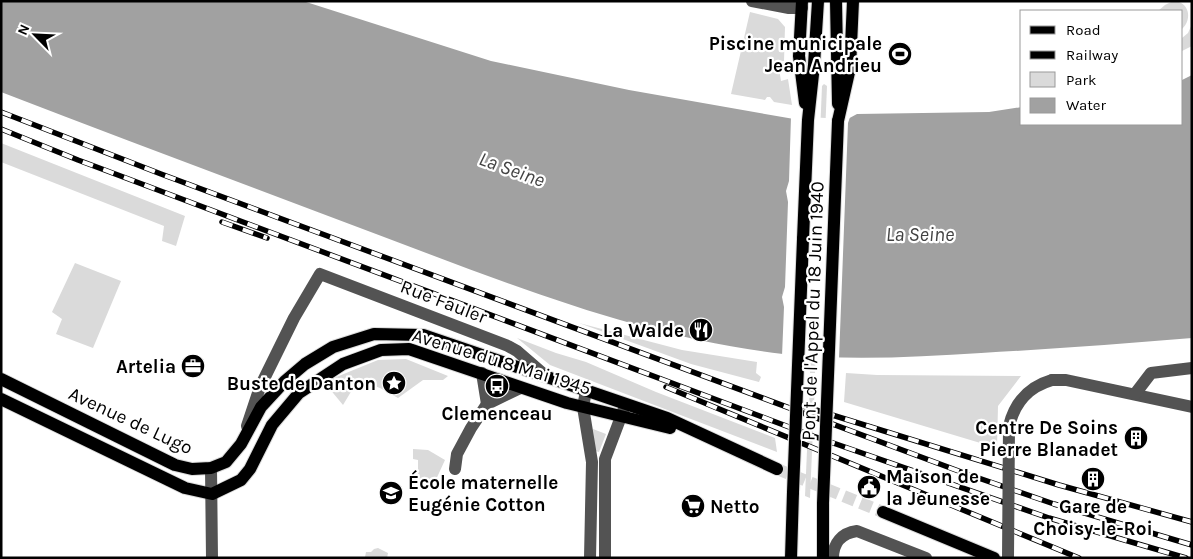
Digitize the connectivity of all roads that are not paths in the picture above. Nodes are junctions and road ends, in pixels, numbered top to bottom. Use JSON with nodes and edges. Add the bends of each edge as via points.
{"nodes":[{"id":1,"x":752,"y":1,"type":"edge"},
{"id":2,"x":818,"y":1,"type":"edge"},
{"id":3,"x":836,"y":1,"type":"edge"},
{"id":4,"x":853,"y":1,"type":"edge"},
{"id":5,"x":802,"y":5,"type":"edge"},
{"id":6,"x":808,"y":120,"type":"junction"},
{"id":7,"x":838,"y":121,"type":"junction"},
{"id":8,"x":1192,"y":368,"type":"edge"},
{"id":9,"x":482,"y":373,"type":"junction"},
{"id":10,"x":547,"y":376,"type":"junction"},
{"id":11,"x":1,"y":379,"type":"edge"},
{"id":12,"x":520,"y":388,"type":"junction"},
{"id":13,"x":586,"y":391,"type":"junction"},
{"id":14,"x":1136,"y":394,"type":"junction"},
{"id":15,"x":1,"y":399,"type":"edge"},
{"id":16,"x":487,"y":404,"type":"junction"},
{"id":17,"x":583,"y":407,"type":"junction"},
{"id":18,"x":1192,"y":407,"type":"edge"},
{"id":19,"x":624,"y":410,"type":"junction"},
{"id":20,"x":241,"y":444,"type":"junction"},
{"id":21,"x":211,"y":468,"type":"junction"},
{"id":22,"x":455,"y":469,"type":"dead end"},
{"id":23,"x":777,"y":469,"type":"tunnel mouth"},
{"id":24,"x":212,"y":494,"type":"junction"},
{"id":25,"x":883,"y":512,"type":"tunnel mouth"},
{"id":26,"x":211,"y":557,"type":"edge"},
{"id":27,"x":830,"y":557,"type":"edge"},
{"id":28,"x":590,"y":558,"type":"edge"},
{"id":29,"x":605,"y":558,"type":"edge"},
{"id":30,"x":790,"y":558,"type":"edge"},
{"id":31,"x":926,"y":558,"type":"edge"},
{"id":32,"x":994,"y":558,"type":"edge"},
{"id":33,"x":1008,"y":558,"type":"edge"}],
"edges":[{"from":1,"to":5,"type":"street","via":[[789,8]]},
{"from":2,"to":6,"type":"main road"},
{"from":3,"to":7,"type":"main road"},
{"from":4,"to":7,"type":"main road","via":[[850,68]]},
{"from":5,"to":6,"type":"main road","via":[[800,64]]},
{"from":6,"to":30,"type":"main road","name":"Pont de l'Appel du 18 Juin 1940","bridge":true},
{"from":7,"to":27,"type":"main road","name":"Pont de l'Appel du 18 Juin 1940","bridge":true,"via":[[823,503]]},
{"from":8,"to":14,"type":"street","via":[[1151,374]]},
{"from":9,"to":12,"type":"main road","name":"Avenue du 8 Mai 1945"},
{"from":9,"to":16,"type":"street"},
{"from":9,"to":24,"type":"main road","name":"Avenue du 8 Mai 1945","via":[[409,349],[381,350],[343,364],[299,393],[272,425],[250,470],[240,480]]},
{"from":10,"to":13,"type":"main road","name":"Avenue du 8 Mai 1945"},
{"from":10,"to":20,"type":"main road","name":"Avenue du 8 Mai 1945","via":[[423,335],[374,334],[334,347],[284,381],[261,407]]},
{"from":10,"to":20,"type":"street","name":"Rue Fauler","via":[[508,346],[320,274],[260,387]]},
{"from":11,"to":21,"type":"main road","name":"Avenue de Lugo","via":[[175,465],[192,469]]},
{"from":12,"to":16,"type":"street"},
{"from":12,"to":17,"type":"main road","name":"Avenue du 8 Mai 1945"},
{"from":13,"to":17,"type":"street"},
{"from":13,"to":19,"type":"main road","name":"Avenue du 8 Mai 1945"},
{"from":14,"to":18,"type":"street"},
{"from":14,"to":33,"type":"street","bridge":true,"via":[[1052,380],[1034,387],[1022,398],[1009,426]]},
{"from":15,"to":24,"type":"main road","name":"Avenue de Lugo","via":[[185,488]]},
{"from":16,"to":22,"type":"street","via":[[457,454]]},
{"from":17,"to":19,"type":"main road","name":"Avenue du 8 Mai 1945"},
{"from":17,"to":28,"type":"street","via":[[592,462]]},
{"from":19,"to":23,"type":"main road","name":"Avenue du 8 Mai 1945","via":[[667,418]]},
{"from":19,"to":29,"type":"street","via":[[605,459]]},
{"from":20,"to":21,"type":"main road","name":"Avenue de Lugo","via":[[226,462]]},
{"from":21,"to":24,"type":"street"},
{"from":24,"to":26,"type":"street"},
{"from":25,"to":32,"type":"main road"},
{"from":27,"to":31,"type":"street","via":[[841,537],[857,531]]}]}
